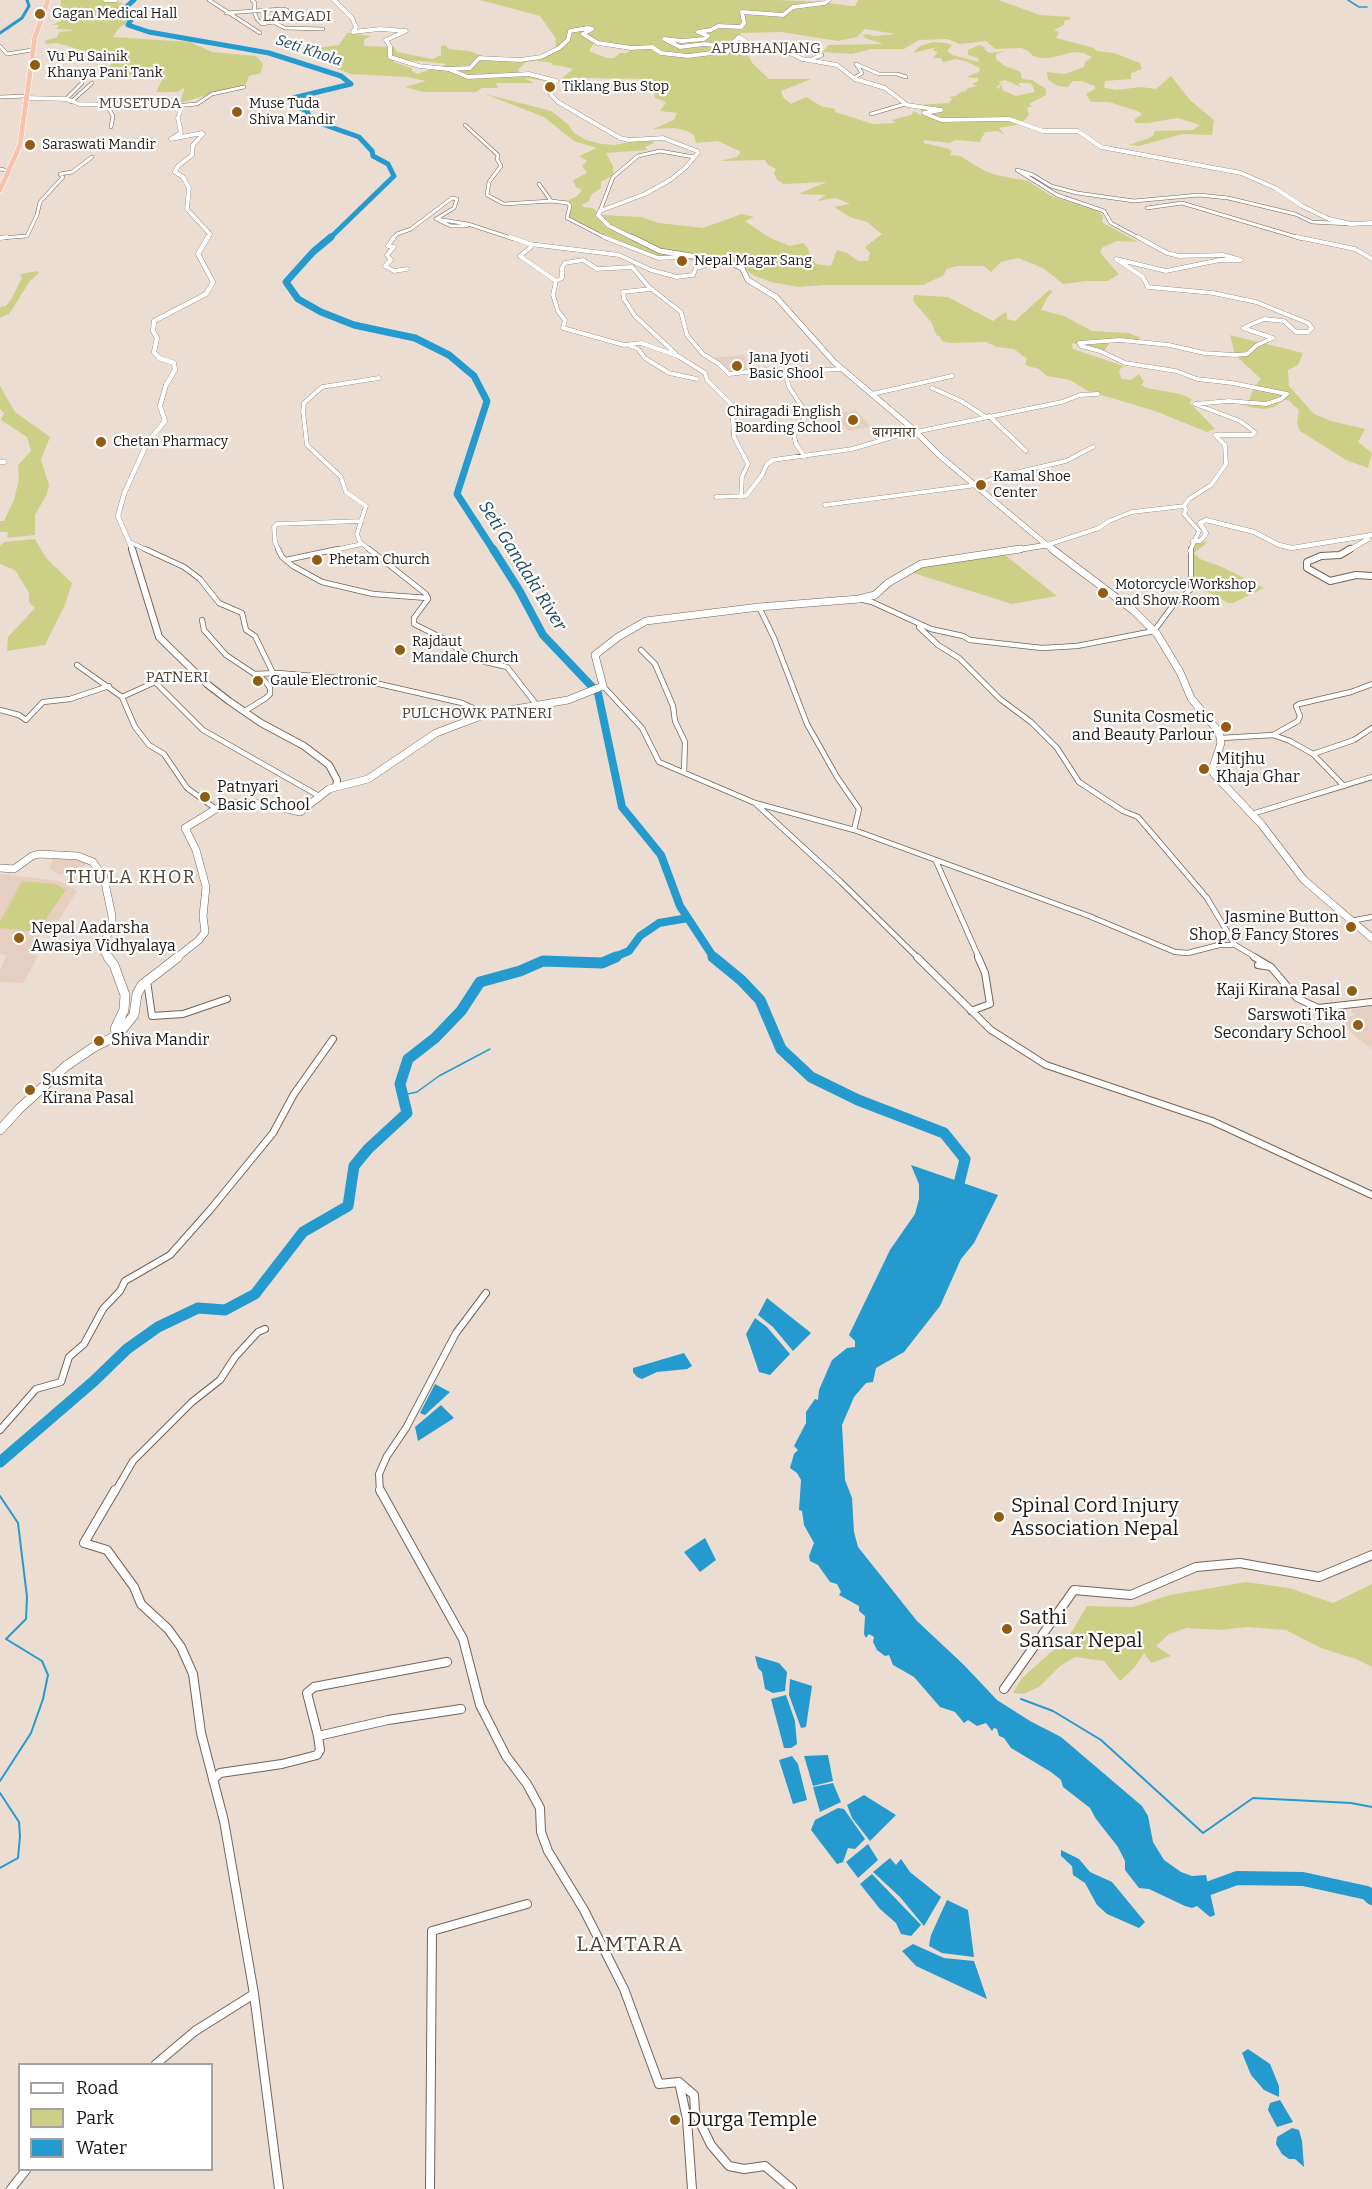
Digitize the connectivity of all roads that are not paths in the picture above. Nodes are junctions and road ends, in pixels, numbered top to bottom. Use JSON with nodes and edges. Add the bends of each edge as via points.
{"nodes":[{"id":1,"x":48,"y":0,"type":"edge"},
{"id":2,"x":105,"y":0,"type":"edge"},
{"id":3,"x":116,"y":0,"type":"edge"},
{"id":4,"x":209,"y":0,"type":"edge"},
{"id":5,"x":252,"y":0,"type":"edge"},
{"id":6,"x":333,"y":0,"type":"edge"},
{"id":7,"x":830,"y":0,"type":"edge"},
{"id":8,"x":254,"y":11,"type":"junction"},
{"id":9,"x":226,"y":13,"type":"junction"},
{"id":10,"x":285,"y":18,"type":"dead end"},
{"id":11,"x":323,"y":29,"type":"dead end"},
{"id":12,"x":260,"y":33,"type":"dead end"},
{"id":13,"x":0,"y":46,"type":"edge"},
{"id":14,"x":753,"y":48,"type":"junction"},
{"id":15,"x":33,"y":50,"type":"junction"},
{"id":16,"x":822,"y":55,"type":"dead end"},
{"id":17,"x":809,"y":60,"type":"junction"},
{"id":18,"x":448,"y":69,"type":"junction"},
{"id":19,"x":906,"y":77,"type":"dead end"},
{"id":20,"x":854,"y":78,"type":"junction"},
{"id":21,"x":82,"y":83,"type":"dead end"},
{"id":22,"x":92,"y":83,"type":"dead end"},
{"id":23,"x":244,"y":87,"type":"dead end"},
{"id":24,"x":0,"y":96,"type":"edge"},
{"id":25,"x":27,"y":97,"type":"junction"},
{"id":26,"x":66,"y":99,"type":"junction"},
{"id":27,"x":71,"y":102,"type":"junction"},
{"id":28,"x":905,"y":104,"type":"junction"},
{"id":29,"x":111,"y":106,"type":"junction"},
{"id":30,"x":173,"y":106,"type":"junction"},
{"id":31,"x":871,"y":114,"type":"dead end"},
{"id":32,"x":465,"y":125,"type":"dead end"},
{"id":33,"x":111,"y":127,"type":"dead end"},
{"id":34,"x":92,"y":157,"type":"dead end"},
{"id":35,"x":694,"y":157,"type":"junction"},
{"id":36,"x":0,"y":169,"type":"edge"},
{"id":37,"x":10,"y":169,"type":"junction"},
{"id":38,"x":539,"y":184,"type":"dead end"},
{"id":39,"x":0,"y":190,"type":"edge"},
{"id":40,"x":551,"y":201,"type":"junction"},
{"id":41,"x":1147,"y":208,"type":"dead end"},
{"id":42,"x":600,"y":211,"type":"junction"},
{"id":43,"x":1372,"y":223,"type":"edge"},
{"id":44,"x":1351,"y":224,"type":"junction"},
{"id":45,"x":0,"y":238,"type":"edge"},
{"id":46,"x":530,"y":244,"type":"junction"},
{"id":47,"x":687,"y":257,"type":"junction"},
{"id":48,"x":1372,"y":259,"type":"edge"},
{"id":49,"x":720,"y":261,"type":"junction"},
{"id":50,"x":407,"y":269,"type":"dead end"},
{"id":51,"x":556,"y":281,"type":"junction"},
{"id":52,"x":651,"y":289,"type":"junction"},
{"id":53,"x":624,"y":345,"type":"junction"},
{"id":54,"x":666,"y":350,"type":"junction"},
{"id":55,"x":841,"y":369,"type":"junction"},
{"id":56,"x":785,"y":372,"type":"junction"},
{"id":57,"x":952,"y":376,"type":"dead end"},
{"id":58,"x":379,"y":378,"type":"dead end"},
{"id":59,"x":697,"y":379,"type":"dead end"},
{"id":60,"x":932,"y":388,"type":"dead end"},
{"id":61,"x":872,"y":394,"type":"junction"},
{"id":62,"x":1098,"y":394,"type":"dead end"},
{"id":63,"x":988,"y":417,"type":"junction"},
{"id":64,"x":916,"y":433,"type":"junction"},
{"id":65,"x":1093,"y":447,"type":"dead end"},
{"id":66,"x":1026,"y":451,"type":"dead end"},
{"id":67,"x":805,"y":457,"type":"junction"},
{"id":68,"x":977,"y":485,"type":"junction"},
{"id":69,"x":716,"y":497,"type":"dead end"},
{"id":70,"x":741,"y":497,"type":"junction"},
{"id":71,"x":825,"y":505,"type":"dead end"},
{"id":72,"x":1184,"y":506,"type":"junction"},
{"id":73,"x":362,"y":521,"type":"junction"},
{"id":74,"x":1372,"y":537,"type":"edge"},
{"id":75,"x":1193,"y":541,"type":"junction"},
{"id":76,"x":130,"y":542,"type":"junction"},
{"id":77,"x":362,"y":544,"type":"junction"},
{"id":78,"x":1047,"y":545,"type":"junction"},
{"id":79,"x":286,"y":560,"type":"junction"},
{"id":80,"x":1372,"y":576,"type":"edge"},
{"id":81,"x":428,"y":598,"type":"junction"},
{"id":82,"x":859,"y":598,"type":"junction"},
{"id":83,"x":759,"y":607,"type":"junction"},
{"id":84,"x":202,"y":620,"type":"dead end"},
{"id":85,"x":914,"y":622,"type":"junction"},
{"id":86,"x":1154,"y":631,"type":"junction"},
{"id":87,"x":641,"y":650,"type":"dead end"},
{"id":88,"x":77,"y":666,"type":"dead end"},
{"id":89,"x":273,"y":673,"type":"junction"},
{"id":90,"x":254,"y":674,"type":"junction"},
{"id":91,"x":1372,"y":684,"type":"edge"},
{"id":92,"x":109,"y":686,"type":"junction"},
{"id":93,"x":603,"y":686,"type":"junction"},
{"id":94,"x":122,"y":697,"type":"junction"},
{"id":95,"x":575,"y":698,"type":"joint"},
{"id":96,"x":536,"y":704,"type":"junction"},
{"id":97,"x":0,"y":710,"type":"edge"},
{"id":98,"x":245,"y":711,"type":"junction"},
{"id":99,"x":486,"y":714,"type":"junction"},
{"id":100,"x":1372,"y":728,"type":"edge"},
{"id":101,"x":1273,"y":735,"type":"junction"},
{"id":102,"x":1221,"y":738,"type":"junction"},
{"id":103,"x":1313,"y":754,"type":"junction"},
{"id":104,"x":684,"y":772,"type":"junction"},
{"id":105,"x":1372,"y":777,"type":"edge"},
{"id":106,"x":1344,"y":786,"type":"junction"},
{"id":107,"x":336,"y":787,"type":"junction"},
{"id":108,"x":319,"y":796,"type":"junction"},
{"id":109,"x":755,"y":803,"type":"junction"},
{"id":110,"x":216,"y":809,"type":"junction"},
{"id":111,"x":1252,"y":814,"type":"junction"},
{"id":112,"x":854,"y":830,"type":"junction"},
{"id":113,"x":936,"y":861,"type":"junction"},
{"id":114,"x":0,"y":868,"type":"edge"},
{"id":115,"x":1372,"y":912,"type":"edge"},
{"id":116,"x":1372,"y":917,"type":"edge"},
{"id":117,"x":1350,"y":921,"type":"junction"},
{"id":118,"x":1372,"y":938,"type":"edge"},
{"id":119,"x":1235,"y":945,"type":"junction"},
{"id":120,"x":1258,"y":965,"type":"dead end"},
{"id":121,"x":1271,"y":967,"type":"junction"},
{"id":122,"x":147,"y":981,"type":"junction"},
{"id":123,"x":227,"y":999,"type":"dead end"},
{"id":124,"x":1372,"y":1002,"type":"edge"},
{"id":125,"x":971,"y":1011,"type":"junction"},
{"id":126,"x":119,"y":1032,"type":"junction"},
{"id":127,"x":333,"y":1039,"type":"dead end"},
{"id":128,"x":0,"y":1130,"type":"edge"},
{"id":129,"x":1372,"y":1195,"type":"edge"},
{"id":130,"x":486,"y":1293,"type":"dead end"},
{"id":131,"x":265,"y":1329,"type":"dead end"},
{"id":132,"x":0,"y":1430,"type":"edge"},
{"id":133,"x":1372,"y":1555,"type":"edge"},
{"id":134,"x":447,"y":1662,"type":"dead end"},
{"id":135,"x":1004,"y":1689,"type":"dead end"},
{"id":136,"x":461,"y":1709,"type":"dead end"},
{"id":137,"x":318,"y":1736,"type":"junction"},
{"id":138,"x":213,"y":1780,"type":"junction"},
{"id":139,"x":527,"y":1904,"type":"dead end"},
{"id":140,"x":254,"y":1994,"type":"junction"},
{"id":141,"x":157,"y":2063,"type":"edge"},
{"id":142,"x":679,"y":2082,"type":"junction"},
{"id":143,"x":24,"y":2171,"type":"edge"},
{"id":144,"x":11,"y":2189,"type":"edge"},
{"id":145,"x":279,"y":2189,"type":"edge"},
{"id":146,"x":430,"y":2189,"type":"edge"},
{"id":147,"x":692,"y":2189,"type":"edge"},
{"id":148,"x":792,"y":2189,"type":"edge"}],
"edges":[{"from":1,"to":15,"type":"highway"},
{"from":2,"to":3,"type":"main road"},
{"from":4,"to":9,"type":"street"},
{"from":5,"to":8,"type":"street"},
{"from":6,"to":18,"type":"main road","via":[[352,18],[356,27],[353,32],[406,32],[386,40],[390,57],[424,68]]},
{"from":7,"to":14,"type":"street","via":[[793,7],[783,15],[742,12],[741,27],[718,26],[698,32],[708,36],[706,39],[664,39],[680,47],[723,46],[739,37]]},
{"from":8,"to":9,"type":"street"},
{"from":8,"to":10,"type":"street","via":[[287,10],[282,16]]},
{"from":8,"to":11,"type":"street","via":[[262,24]]},
{"from":9,"to":12,"type":"street"},
{"from":13,"to":15,"type":"street","via":[[7,54]]},
{"from":14,"to":17,"type":"street","via":[[788,52]]},
{"from":14,"to":18,"type":"street","via":[[744,44],[728,51],[688,56],[652,47],[632,49],[598,43],[582,33],[592,29],[588,28],[570,31],[568,40],[541,57],[479,58],[470,68]]},
{"from":15,"to":25,"type":"highway"},
{"from":16,"to":17,"type":"street"},
{"from":17,"to":20,"type":"street","via":[[837,65]]},
{"from":18,"to":35,"type":"main road","via":[[474,77],[527,74],[556,81],[547,89],[558,102],[610,132],[629,140],[664,138],[697,151]]},
{"from":19,"to":20,"type":"street","via":[[879,74],[856,64],[862,73]]},
{"from":20,"to":28,"type":"street","via":[[885,88]]},
{"from":21,"to":26,"type":"street"},
{"from":22,"to":27,"type":"street"},
{"from":23,"to":30,"type":"street","via":[[212,94],[196,104]]},
{"from":24,"to":25,"type":"street"},
{"from":25,"to":26,"type":"street"},
{"from":25,"to":37,"type":"highway","via":[[20,145]]},
{"from":26,"to":27,"type":"street"},
{"from":27,"to":29,"type":"street"},
{"from":28,"to":31,"type":"street"},
{"from":28,"to":44,"type":"street","via":[[939,109],[924,113],[941,120],[1013,119],[1043,131],[1078,131],[1101,147],[1236,171],[1275,188],[1314,213]]},
{"from":29,"to":30,"type":"street"},
{"from":29,"to":33,"type":"street"},
{"from":30,"to":76,"type":"street","via":[[180,111],[181,133],[171,140],[203,133],[193,145],[192,155],[175,172],[189,188],[187,209],[210,234],[198,254],[213,282],[206,294],[154,321],[154,352],[174,363],[175,370],[160,406],[165,421],[147,443],[118,516]]},
{"from":32,"to":40,"type":"street","via":[[498,155],[501,166],[489,182],[487,195],[504,204]]},
{"from":34,"to":45,"type":"street","via":[[72,172],[60,174],[63,177],[40,202],[27,236]]},
{"from":35,"to":42,"type":"main road","via":[[680,173],[657,188]]},
{"from":35,"to":42,"type":"street","via":[[660,151],[638,156],[613,177]]},
{"from":36,"to":37,"type":"street"},
{"from":37,"to":39,"type":"highway"},
{"from":38,"to":40,"type":"street"},
{"from":40,"to":47,"type":"street","via":[[568,203],[567,218],[596,234],[658,258]]},
{"from":41,"to":48,"type":"street","via":[[1182,203],[1289,236],[1355,249]]},
{"from":42,"to":47,"type":"main road","via":[[598,215],[609,226],[656,249]]},
{"from":43,"to":44,"type":"street"},
{"from":44,"to":72,"type":"street","via":[[1312,222],[1296,214],[1228,198],[1199,195],[1134,201],[1077,194],[1017,170],[1057,195],[1104,211],[1111,224],[1167,253],[1223,255],[1241,260],[1220,260],[1166,271],[1116,259],[1143,277],[1148,287],[1257,302],[1312,327],[1300,333],[1275,318],[1255,322],[1243,328],[1273,338],[1247,354],[1235,355],[1125,340],[1079,343],[1125,363],[1287,394],[1266,404],[1195,404],[1240,420],[1256,432],[1215,435],[1225,445],[1226,464],[1211,485]]},
{"from":46,"to":49,"type":"street","via":[[619,255],[678,277],[693,275],[696,268]]},
{"from":46,"to":50,"type":"street","via":[[479,227],[436,219],[454,208],[457,200],[449,200],[411,230],[397,234],[388,246],[394,247],[385,266],[394,271]]},
{"from":46,"to":51,"type":"street","via":[[520,256]]},
{"from":47,"to":49,"type":"main road"},
{"from":49,"to":55,"type":"main road","via":[[739,266],[748,280],[776,297]]},
{"from":51,"to":52,"type":"street","via":[[562,278],[565,264],[583,260],[597,269],[632,267]]},
{"from":51,"to":53,"type":"street","via":[[553,295],[565,320],[563,328]]},
{"from":52,"to":54,"type":"street","via":[[623,292],[624,299]]},
{"from":52,"to":56,"type":"street","via":[[681,312],[687,335],[703,354],[729,374]]},
{"from":53,"to":54,"type":"street","via":[[641,343]]},
{"from":53,"to":59,"type":"street","via":[[639,349],[645,358],[669,373]]},
{"from":54,"to":70,"type":"street","via":[[705,373],[732,405],[734,437],[748,464],[742,477]]},
{"from":55,"to":56,"type":"street"},
{"from":55,"to":61,"type":"main road"},
{"from":56,"to":67,"type":"street","via":[[789,387],[806,413],[793,430]]},
{"from":57,"to":61,"type":"street"},
{"from":58,"to":73,"type":"street","via":[[322,387],[304,403],[303,411],[307,445],[341,477],[346,492],[366,506]]},
{"from":60,"to":63,"type":"street"},
{"from":61,"to":64,"type":"main road"},
{"from":62,"to":63,"type":"street"},
{"from":63,"to":64,"type":"street"},
{"from":63,"to":66,"type":"street"},
{"from":64,"to":67,"type":"street"},
{"from":64,"to":68,"type":"main road"},
{"from":65,"to":68,"type":"street","via":[[1066,461]]},
{"from":67,"to":70,"type":"street","via":[[770,461],[749,493]]},
{"from":68,"to":71,"type":"street"},
{"from":68,"to":78,"type":"main road"},
{"from":69,"to":70,"type":"street"},
{"from":72,"to":75,"type":"street","via":[[1184,514],[1199,531]]},
{"from":72,"to":78,"type":"street","via":[[1132,512]]},
{"from":73,"to":77,"type":"street","via":[[357,534]]},
{"from":73,"to":79,"type":"street","via":[[277,524],[275,542]]},
{"from":74,"to":75,"type":"street","via":[[1292,548],[1254,532],[1206,520],[1200,523],[1206,533],[1204,537],[1200,542]]},
{"from":74,"to":80,"type":"street","via":[[1340,555],[1306,562],[1307,568],[1330,581]]},
{"from":75,"to":86,"type":"street","via":[[1189,553],[1191,589]]},
{"from":76,"to":89,"type":"street","via":[[184,567],[200,579],[219,603],[242,613],[246,630],[255,636]]},
{"from":76,"to":98,"type":"street","via":[[159,637],[207,684]]},
{"from":77,"to":79,"type":"street"},
{"from":77,"to":81,"type":"street"},
{"from":78,"to":82,"type":"main road","via":[[921,564],[874,595]]},
{"from":78,"to":86,"type":"main road","via":[[1134,611]]},
{"from":79,"to":81,"type":"street","via":[[340,588]]},
{"from":81,"to":96,"type":"street","via":[[414,624],[446,640],[469,658],[507,667]]},
{"from":82,"to":83,"type":"main road"},
{"from":82,"to":85,"type":"street"},
{"from":83,"to":93,"type":"main road","via":[[646,621],[595,656]]},
{"from":83,"to":112,"type":"street","via":[[807,724],[859,808]]},
{"from":84,"to":90,"type":"street","via":[[204,630],[226,655]]},
{"from":85,"to":86,"type":"street","via":[[970,640],[1042,648],[1077,646]]},
{"from":85,"to":119,"type":"street","via":[[1031,722],[1057,748],[1079,782],[1146,825],[1207,898]]},
{"from":86,"to":102,"type":"main road","via":[[1191,698]]},
{"from":87,"to":104,"type":"street","via":[[655,664],[674,705],[675,720],[685,742]]},
{"from":88,"to":92,"type":"street"},
{"from":89,"to":90,"type":"street"},
{"from":89,"to":99,"type":"street","via":[[362,680],[462,703]]},
{"from":90,"to":98,"type":"street","via":[[265,681],[270,694]]},
{"from":91,"to":101,"type":"street","via":[[1299,704],[1298,721]]},
{"from":92,"to":94,"type":"street"},
{"from":92,"to":97,"type":"street","via":[[70,699],[43,702],[26,720]]},
{"from":93,"to":95,"type":"main road"},
{"from":93,"to":104,"type":"street","via":[[642,728],[659,762]]},
{"from":94,"to":108,"type":"street","via":[[155,682],[202,730]]},
{"from":94,"to":110,"type":"street","via":[[135,727],[149,745],[164,754],[187,788]]},
{"from":95,"to":96,"type":"main road"},
{"from":96,"to":99,"type":"main road"},
{"from":98,"to":107,"type":"street","via":[[329,765],[337,780]]},
{"from":99,"to":107,"type":"main road","via":[[432,735],[368,779]]},
{"from":100,"to":103,"type":"street","via":[[1354,740]]},
{"from":101,"to":102,"type":"street"},
{"from":101,"to":103,"type":"street"},
{"from":102,"to":111,"type":"main road","via":[[1213,772]]},
{"from":103,"to":106,"type":"street"},
{"from":104,"to":109,"type":"street"},
{"from":105,"to":106,"type":"street"},
{"from":106,"to":111,"type":"street"},
{"from":107,"to":108,"type":"main road"},
{"from":108,"to":110,"type":"main road","via":[[300,812],[266,804],[231,804]]},
{"from":109,"to":112,"type":"street"},
{"from":109,"to":125,"type":"street"},
{"from":110,"to":122,"type":"main road","via":[[185,828],[206,887],[205,932]]},
{"from":111,"to":117,"type":"main road","via":[[1304,880]]},
{"from":112,"to":113,"type":"street"},
{"from":113,"to":119,"type":"street","via":[[1089,916],[1175,952]]},
{"from":113,"to":125,"type":"street","via":[[985,973],[990,1004]]},
{"from":114,"to":126,"type":"main road","via":[[14,869],[39,854],[78,856],[98,867],[112,916],[112,926],[101,948],[114,965],[124,995],[124,1011],[115,1029]]},
{"from":115,"to":116,"type":"street"},
{"from":116,"to":117,"type":"street"},
{"from":117,"to":118,"type":"main road"},
{"from":119,"to":121,"type":"street"},
{"from":120,"to":121,"type":"street"},
{"from":121,"to":124,"type":"street","via":[[1305,1004],[1318,1008]]},
{"from":122,"to":123,"type":"street","via":[[152,1016],[183,1014]]},
{"from":122,"to":126,"type":"main road","via":[[139,989],[134,1015]]},
{"from":125,"to":129,"type":"street","via":[[991,1030],[1046,1065],[1212,1121]]},
{"from":126,"to":128,"type":"main road","via":[[66,1066]]},
{"from":127,"to":132,"type":"street","via":[[294,1094],[273,1133],[210,1210],[170,1255],[125,1281],[103,1309],[84,1344],[69,1357],[61,1382],[36,1389]]},
{"from":130,"to":142,"type":"street","via":[[456,1333],[406,1428],[387,1455],[379,1474],[380,1494],[463,1639],[480,1706],[540,1808],[541,1832],[548,1851],[584,1910],[624,1989],[659,2084]]},
{"from":131,"to":138,"type":"street","via":[[258,1332],[220,1380],[143,1448],[84,1543],[107,1550],[134,1587],[141,1604],[181,1647],[193,1674],[201,1733]]},
{"from":133,"to":135,"type":"street","via":[[1319,1577],[1240,1563],[1196,1567],[1131,1595],[1074,1590]]},
{"from":134,"to":137,"type":"street","via":[[314,1687],[307,1693]]},
{"from":136,"to":137,"type":"street"},
{"from":137,"to":138,"type":"street","via":[[317,1755],[220,1773]]},
{"from":138,"to":140,"type":"street","via":[[224,1821]]},
{"from":139,"to":146,"type":"street","via":[[432,1931]]},
{"from":140,"to":141,"type":"street","via":[[195,2031]]},
{"from":140,"to":145,"type":"street"},
{"from":142,"to":147,"type":"street","via":[[687,2119]]},
{"from":142,"to":148,"type":"street","via":[[694,2095],[695,2112],[711,2145],[729,2166],[765,2166]]},
{"from":143,"to":144,"type":"street"}]}
